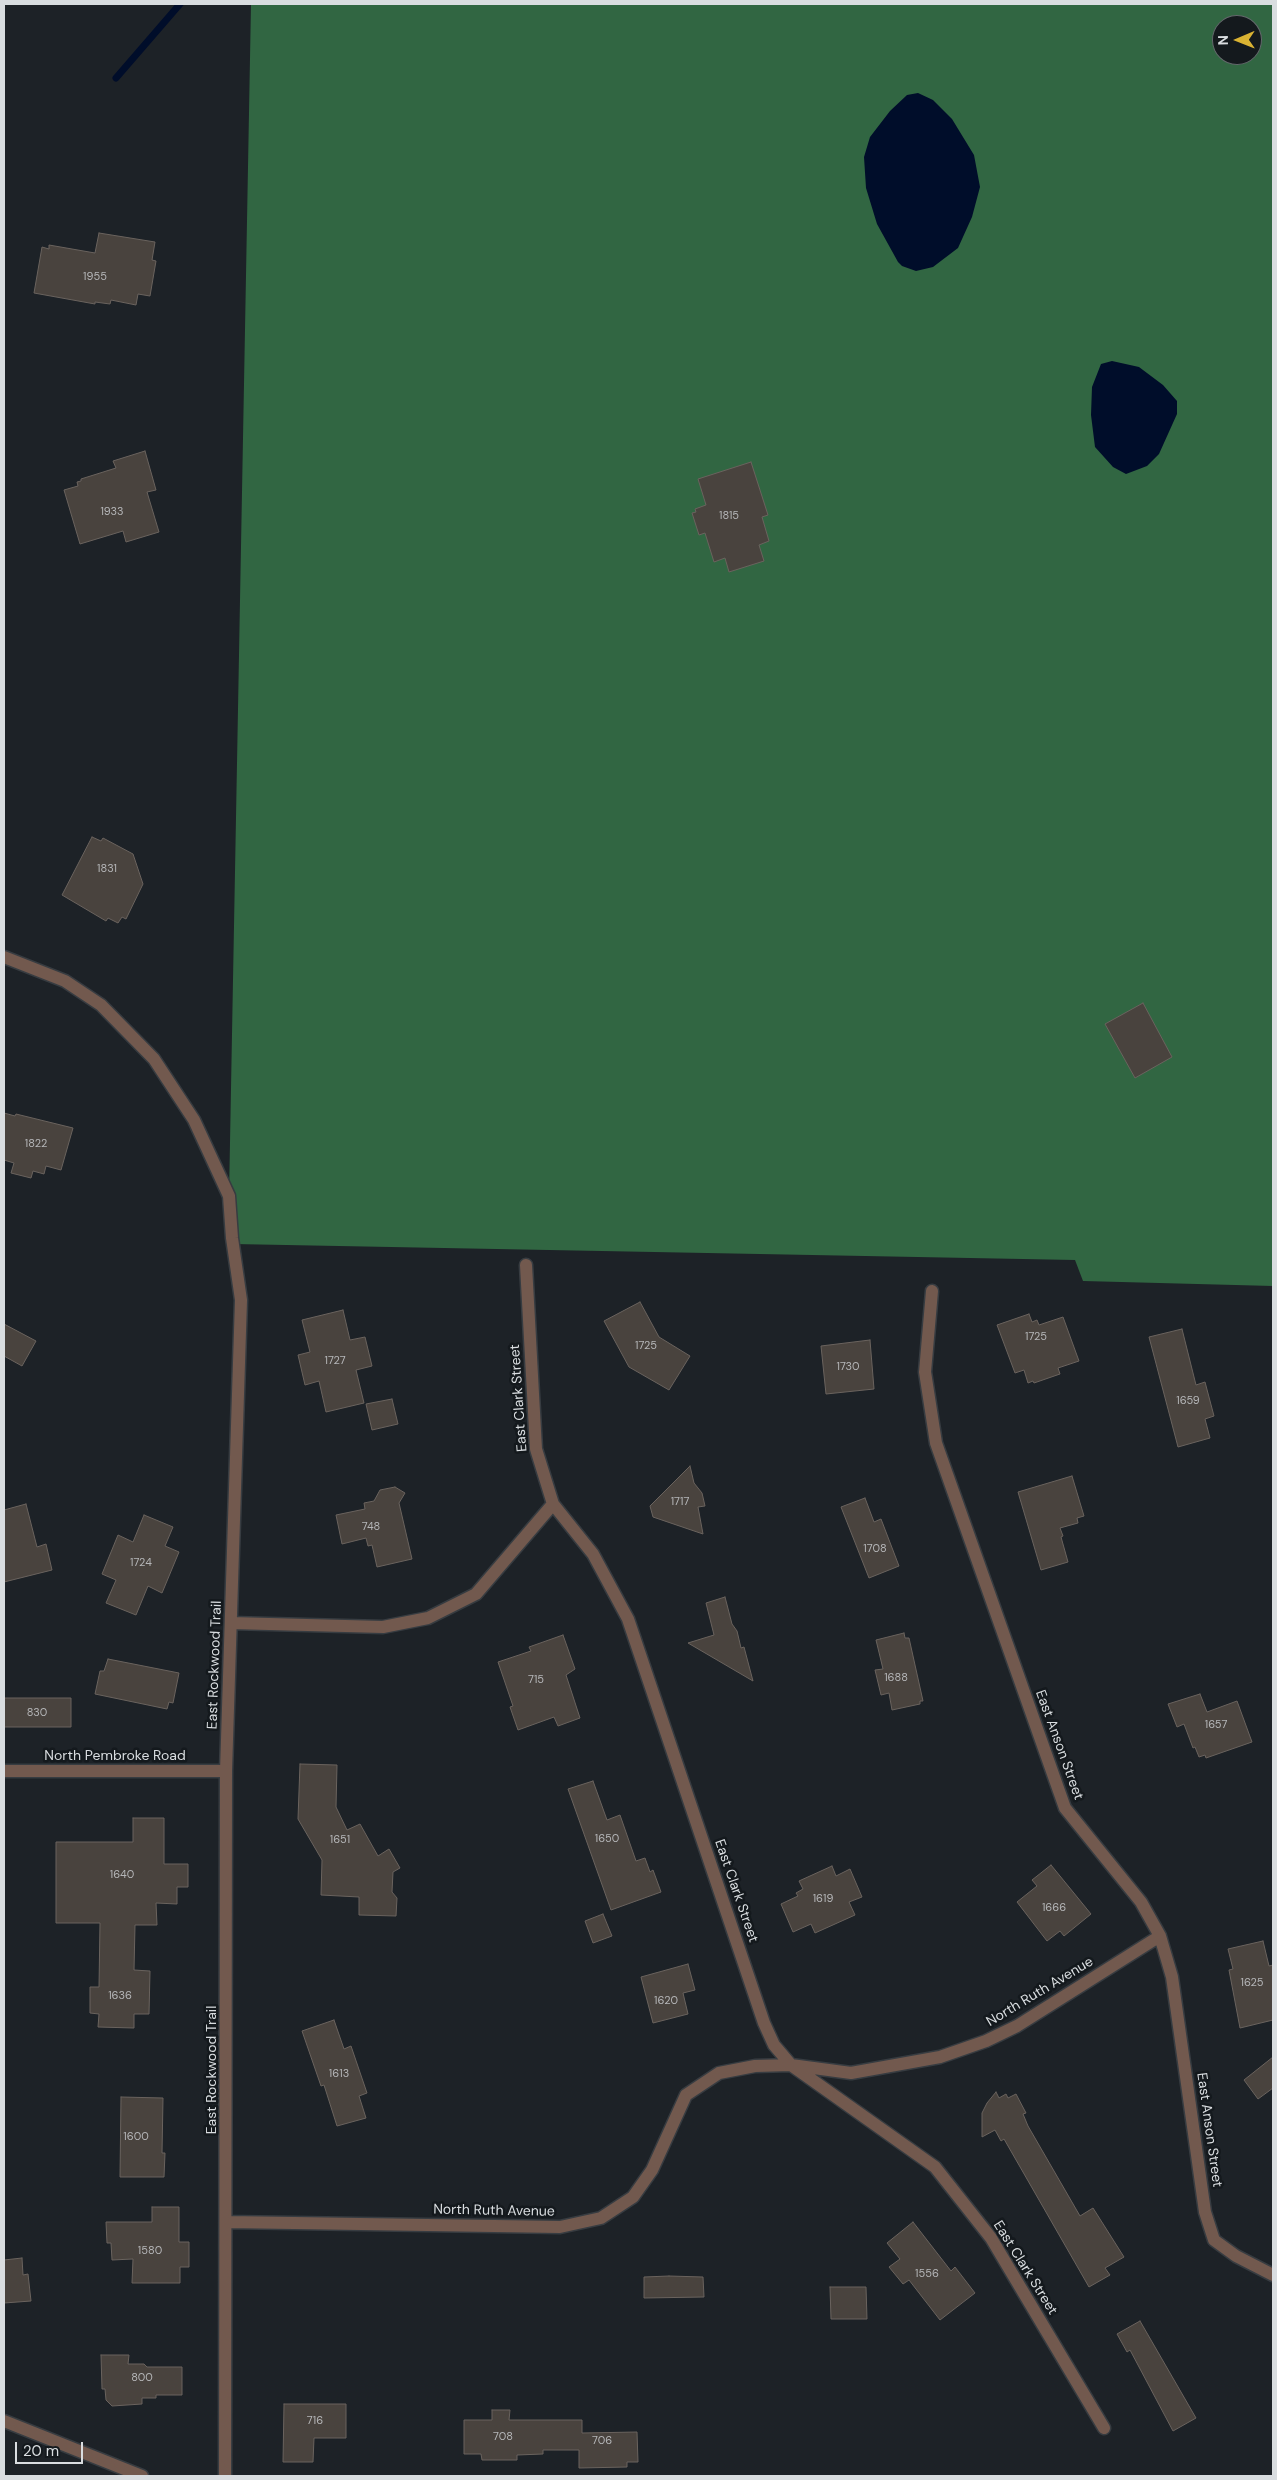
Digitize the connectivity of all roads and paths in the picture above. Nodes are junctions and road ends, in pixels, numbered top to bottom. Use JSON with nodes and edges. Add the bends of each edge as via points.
{"nodes":[{"id":1,"x":4,"y":957,"type":"edge"},
{"id":2,"x":526,"y":1265,"type":"dead end"},
{"id":3,"x":932,"y":1291,"type":"dead end"},
{"id":4,"x":553,"y":1504,"type":"junction"},
{"id":5,"x":231,"y":1623,"type":"junction"},
{"id":6,"x":4,"y":1771,"type":"edge"},
{"id":7,"x":226,"y":1771,"type":"junction"},
{"id":8,"x":1160,"y":1936,"type":"junction"},
{"id":9,"x":791,"y":2065,"type":"junction"},
{"id":10,"x":227,"y":2222,"type":"junction"},
{"id":11,"x":1273,"y":2275,"type":"edge"},
{"id":12,"x":4,"y":2421,"type":"edge"},
{"id":13,"x":1104,"y":2428,"type":"dead end"},
{"id":14,"x":142,"y":2476,"type":"edge"},
{"id":15,"x":226,"y":2476,"type":"edge"}],
"edges":[{"from":1,"to":5,"type":"street","name":"East Rockwood Trail","via":[[65,981],[100,1006],[154,1059],[194,1120],[230,1196],[241,1300]]},
{"from":2,"to":4,"type":"street","name":"East Clark Street","via":[[536,1448]]},
{"from":3,"to":8,"type":"street","name":"East Anson Street","via":[[925,1372],[936,1443],[1005,1639],[1065,1808],[1141,1902]]},
{"from":4,"to":5,"type":"street","via":[[476,1594],[428,1618],[383,1627]]},
{"from":4,"to":9,"type":"street","name":"East Clark Street","via":[[593,1554],[628,1619],[764,2023],[774,2045]]},
{"from":5,"to":7,"type":"street","name":"East Rockwood Trail"},
{"from":6,"to":7,"type":"street","name":"North Pembroke Road"},
{"from":7,"to":10,"type":"street","name":"East Rockwood Trail"},
{"from":8,"to":9,"type":"street","name":"North Ruth Avenue","via":[[1017,2026],[977,2044],[940,2056],[851,2073]]},
{"from":8,"to":11,"type":"street","name":"East Anson Street","via":[[1172,1977],[1206,2212],[1214,2240],[1236,2256]]},
{"from":9,"to":10,"type":"street","name":"North Ruth Avenue","via":[[755,2066],[719,2073],[686,2095],[652,2170],[633,2197],[601,2218],[560,2227]]},
{"from":9,"to":13,"type":"street","name":"East Clark Street","via":[[934,2167],[991,2238]]},
{"from":10,"to":15,"type":"street","name":"East Rockwood Trail"},
{"from":12,"to":14,"type":"street"}]}
